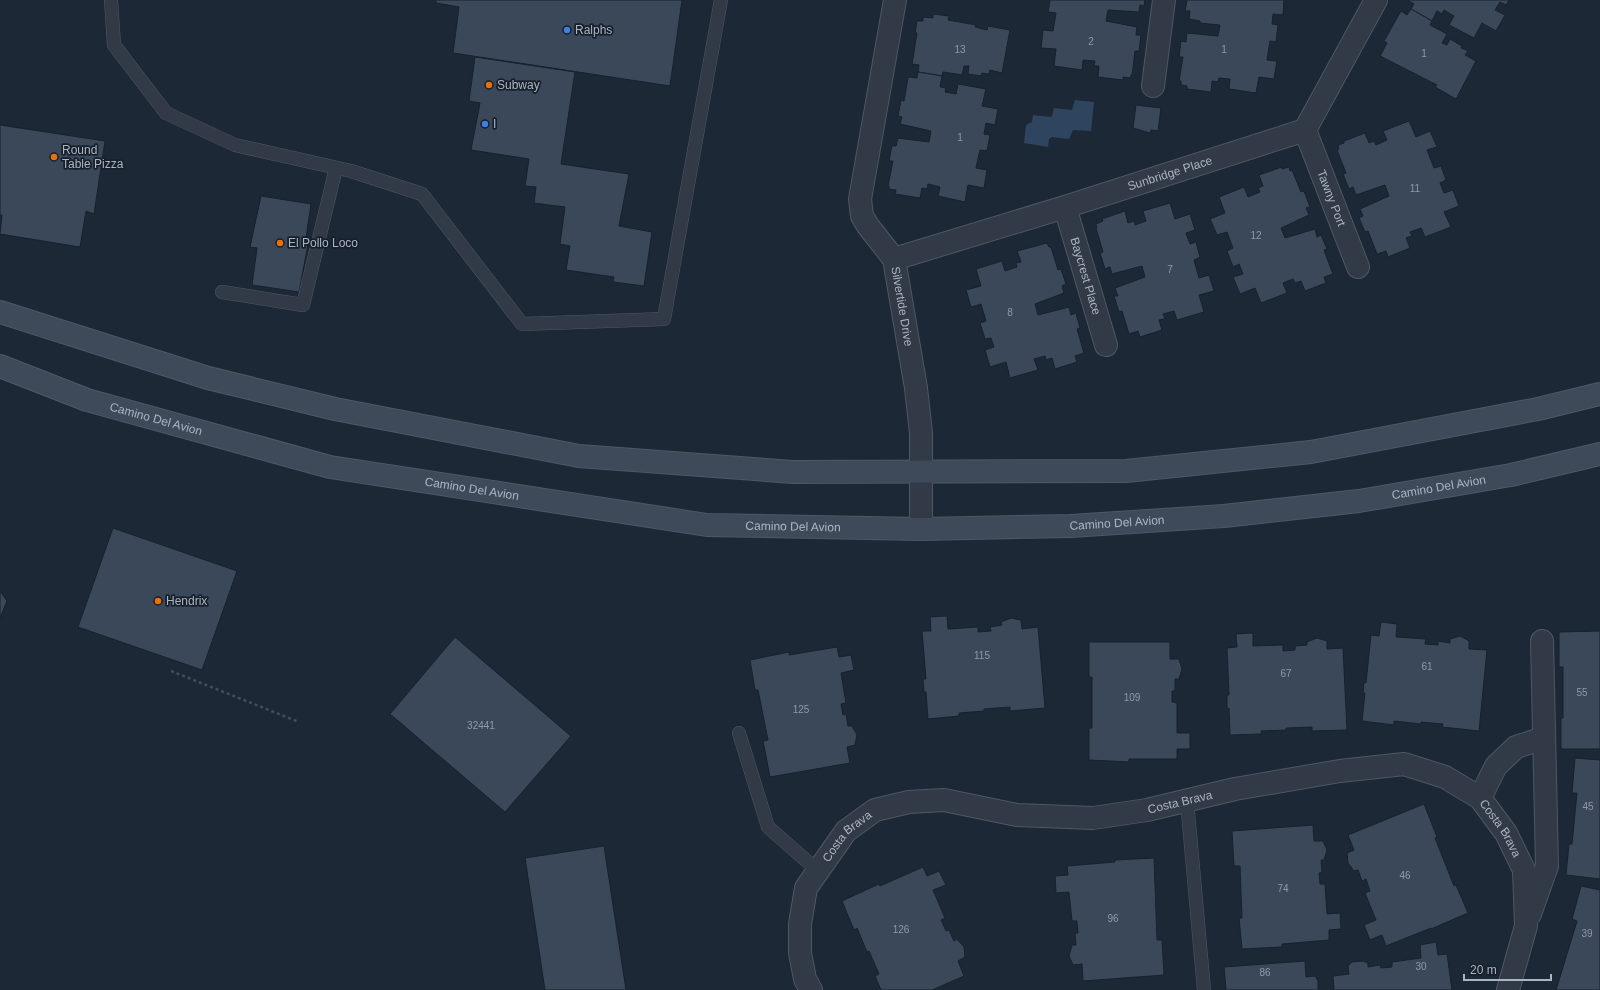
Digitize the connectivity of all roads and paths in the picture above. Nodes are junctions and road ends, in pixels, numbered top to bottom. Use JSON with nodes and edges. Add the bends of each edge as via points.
{"nodes":[{"id":1,"x":111,"y":0,"type":"edge"},
{"id":2,"x":721,"y":0,"type":"edge"},
{"id":3,"x":895,"y":0,"type":"edge"},
{"id":4,"x":1164,"y":0,"type":"edge"},
{"id":5,"x":1376,"y":0,"type":"edge"},
{"id":6,"x":1153,"y":86,"type":"dead end"},
{"id":7,"x":1305,"y":130,"type":"junction"},
{"id":8,"x":336,"y":168,"type":"junction"},
{"id":9,"x":1065,"y":207,"type":"junction"},
{"id":10,"x":894,"y":259,"type":"junction"},
{"id":11,"x":1358,"y":267,"type":"dead end"},
{"id":12,"x":222,"y":292,"type":"dead end"},
{"id":13,"x":0,"y":312,"type":"edge"},
{"id":14,"x":1106,"y":345,"type":"dead end"},
{"id":15,"x":0,"y":366,"type":"edge"},
{"id":16,"x":1600,"y":394,"type":"edge"},
{"id":17,"x":1600,"y":454,"type":"edge"},
{"id":18,"x":921,"y":471,"type":"junction"},
{"id":19,"x":921,"y":529,"type":"junction"},
{"id":20,"x":1542,"y":641,"type":"dead end"},
{"id":21,"x":171,"y":671,"type":"dead end"},
{"id":22,"x":299,"y":722,"type":"dead end"},
{"id":23,"x":739,"y":733,"type":"dead end"},
{"id":24,"x":1544,"y":738,"type":"junction"},
{"id":25,"x":1480,"y":798,"type":"junction"},
{"id":26,"x":1187,"y":801,"type":"junction"},
{"id":27,"x":817,"y":870,"type":"junction"},
{"id":28,"x":1526,"y":926,"type":"junction"},
{"id":29,"x":1200,"y":989,"type":"edge"},
{"id":30,"x":811,"y":990,"type":"edge"},
{"id":31,"x":1508,"y":990,"type":"edge"}],
"edges":[{"from":1,"to":8,"type":"lane","via":[[114,45],[166,113],[235,145]]},
{"from":2,"to":8,"type":"lane","via":[[664,319],[522,324],[422,194]]},
{"from":3,"to":10,"type":"street","name":"Silvertide Drive","via":[[860,199],[862,216]]},
{"from":4,"to":6,"type":"street"},
{"from":5,"to":7,"type":"street"},
{"from":7,"to":9,"type":"street","name":"Sunbridge Place"},
{"from":7,"to":11,"type":"street","name":"Tawny Port"},
{"from":8,"to":12,"type":"lane","via":[[303,305]]},
{"from":9,"to":10,"type":"street","name":"Sunbridge Place"},
{"from":9,"to":14,"type":"street","name":"Baycrest Place"},
{"from":10,"to":18,"type":"street","name":"Silvertide Drive","via":[[915,381]]},
{"from":13,"to":18,"type":"main road","via":[[208,378],[305,402],[579,456],[793,472]]},
{"from":15,"to":19,"type":"main road","name":"Camino Del Avion","via":[[87,400],[330,467],[707,525]]},
{"from":16,"to":18,"type":"main road","via":[[1538,409],[1311,452],[1126,471]]},
{"from":17,"to":19,"type":"main road","name":"Camino Del Avion","via":[[1511,475],[1359,501],[1231,516],[1071,526]]},
{"from":18,"to":19,"type":"street","name":"Silvertide Drive"},
{"from":20,"to":24,"type":"street"},
{"from":21,"to":22,"type":"path"},
{"from":23,"to":27,"type":"lane","via":[[768,827]]},
{"from":24,"to":25,"type":"street","via":[[1516,747],[1496,766]]},
{"from":24,"to":28,"type":"street","via":[[1547,866]]},
{"from":25,"to":26,"type":"street","name":"Costa Brava","via":[[1445,777],[1404,764],[1340,771],[1235,789]]},
{"from":25,"to":28,"type":"street","name":"Costa Brava","via":[[1506,833],[1524,870]]},
{"from":26,"to":27,"type":"street","name":"Costa Brava","via":[[1093,818],[1017,815],[944,800],[909,802],[875,810],[846,831]]},
{"from":26,"to":29,"type":"lane"},
{"from":27,"to":30,"type":"street","name":"Costa Brava","via":[[806,888],[800,924],[800,953],[805,979]]},
{"from":28,"to":31,"type":"street","name":"Costa Brava"}]}
